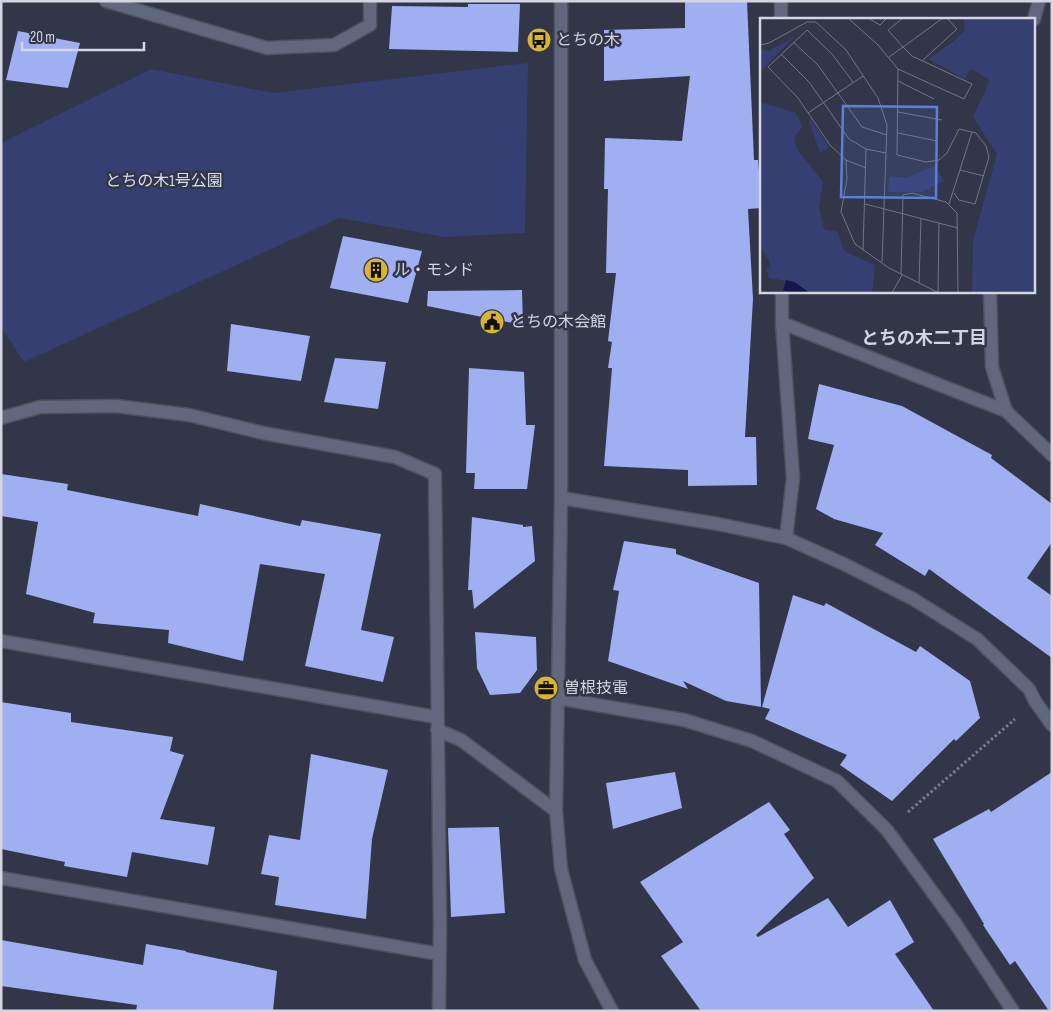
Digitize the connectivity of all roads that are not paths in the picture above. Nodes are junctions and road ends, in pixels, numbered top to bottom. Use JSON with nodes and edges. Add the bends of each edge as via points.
{"nodes":[{"id":1,"x":106,"y":1,"type":"edge"},
{"id":2,"x":370,"y":1,"type":"edge"},
{"id":3,"x":561,"y":1,"type":"edge"},
{"id":4,"x":781,"y":1,"type":"edge"},
{"id":5,"x":1039,"y":1,"type":"edge"},
{"id":6,"x":781,"y":18,"type":"edge"},
{"id":7,"x":1034,"y":18,"type":"edge"},
{"id":8,"x":782,"y":292,"type":"edge"},
{"id":9,"x":990,"y":292,"type":"edge"},
{"id":10,"x":782,"y":323,"type":"junction"},
{"id":11,"x":1006,"y":412,"type":"junction"},
{"id":12,"x":1,"y":418,"type":"edge"},
{"id":13,"x":1050,"y":449,"type":"edge"},
{"id":14,"x":560,"y":498,"type":"junction"},
{"id":15,"x":786,"y":538,"type":"junction"},
{"id":16,"x":1,"y":642,"type":"edge"},
{"id":17,"x":557,"y":698,"type":"junction"},
{"id":18,"x":436,"y":724,"type":"junction"},
{"id":19,"x":1052,"y":725,"type":"edge"},
{"id":20,"x":556,"y":811,"type":"junction"},
{"id":21,"x":1,"y":878,"type":"edge"},
{"id":22,"x":439,"y":954,"type":"junction"},
{"id":23,"x":439,"y":1011,"type":"edge"},
{"id":24,"x":612,"y":1011,"type":"edge"},
{"id":25,"x":1013,"y":1011,"type":"edge"}],
"edges":[{"from":1,"to":2,"type":"street","via":[[267,48],[334,45],[370,25]]},
{"from":3,"to":14,"type":"street"},
{"from":4,"to":6,"type":"street"},
{"from":5,"to":7,"type":"street"},
{"from":8,"to":10,"type":"street"},
{"from":9,"to":11,"type":"street","via":[[992,368]]},
{"from":10,"to":11,"type":"street"},
{"from":10,"to":15,"type":"street","via":[[793,478]]},
{"from":11,"to":13,"type":"street"},
{"from":12,"to":18,"type":"street","via":[[40,407],[116,406],[190,416],[395,457],[435,474]]},
{"from":14,"to":15,"type":"street"},
{"from":14,"to":17,"type":"street"},
{"from":15,"to":19,"type":"street","via":[[913,599],[977,639],[1029,689]]},
{"from":16,"to":18,"type":"street"},
{"from":17,"to":20,"type":"street"},
{"from":17,"to":25,"type":"street","via":[[684,720],[752,741],[836,781],[887,830]]},
{"from":18,"to":20,"type":"street"},
{"from":18,"to":22,"type":"street"},
{"from":20,"to":24,"type":"street","via":[[561,869],[585,960]]},
{"from":21,"to":22,"type":"street"},
{"from":22,"to":23,"type":"street"}]}
